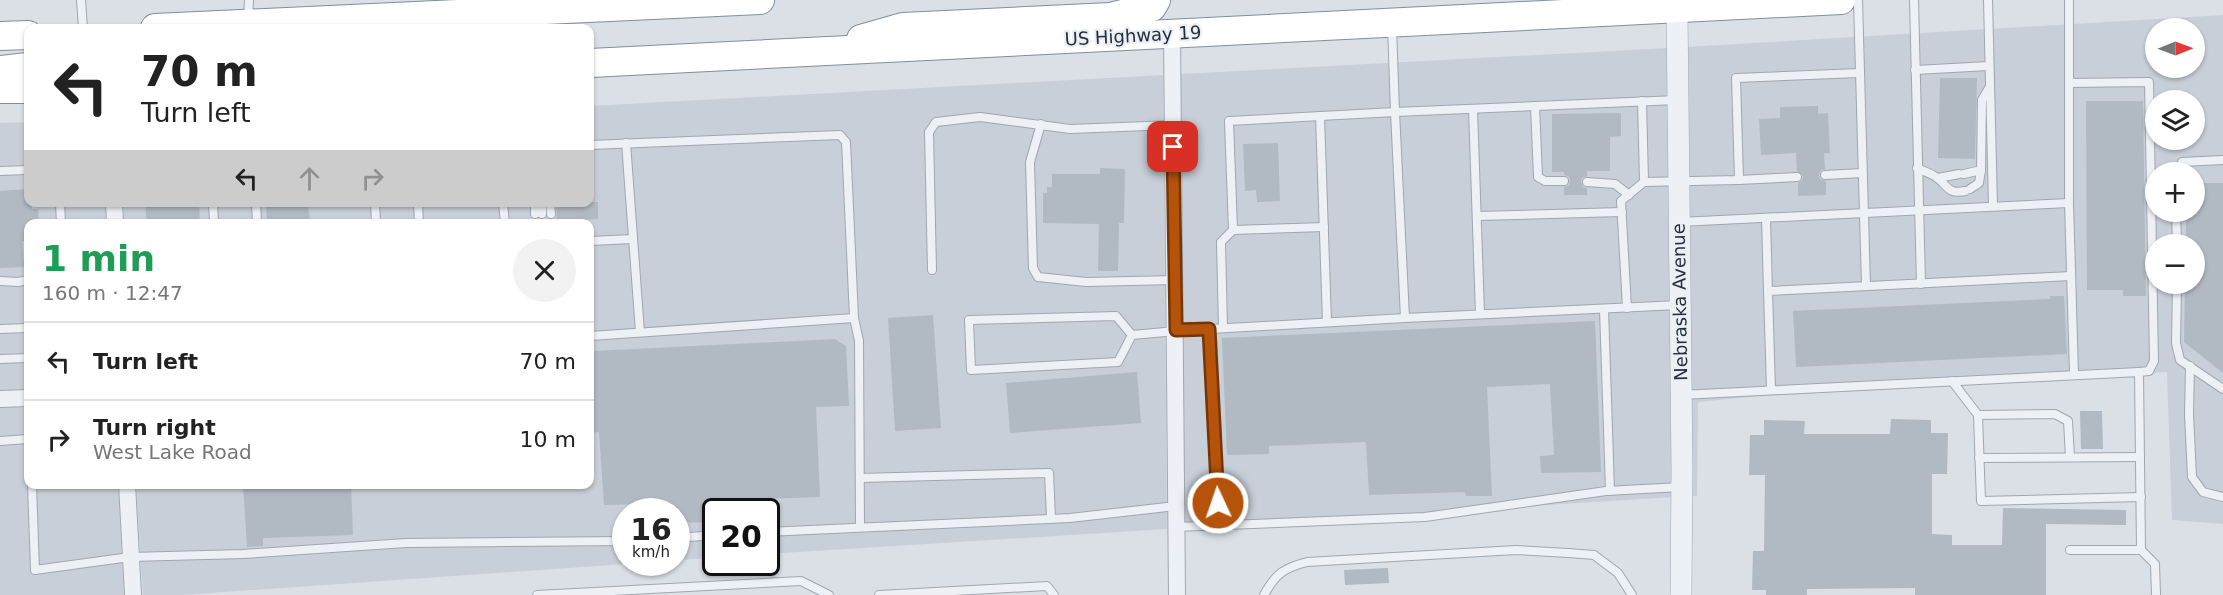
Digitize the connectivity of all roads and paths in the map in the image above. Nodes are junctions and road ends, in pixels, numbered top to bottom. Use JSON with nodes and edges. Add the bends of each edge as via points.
{"nodes":[{"id":1,"x":81,"y":0,"type":"edge"},
{"id":2,"x":760,"y":0,"type":"edge"},
{"id":3,"x":1156,"y":0,"type":"edge"},
{"id":4,"x":1841,"y":0,"type":"edge"},
{"id":5,"x":1857,"y":0,"type":"edge"},
{"id":6,"x":1914,"y":0,"type":"edge"},
{"id":7,"x":1988,"y":0,"type":"edge"},
{"id":8,"x":2069,"y":0,"type":"edge"},
{"id":9,"x":545,"y":5,"type":"edge"},
{"id":10,"x":485,"y":7,"type":"edge"},
{"id":11,"x":1677,"y":9,"type":"junction"},
{"id":12,"x":249,"y":12,"type":"edge"},
{"id":13,"x":412,"y":12,"type":"junction"},
{"id":14,"x":1392,"y":22,"type":"junction"},
{"id":15,"x":82,"y":24,"type":"edge"},
{"id":16,"x":178,"y":24,"type":"edge"},
{"id":17,"x":374,"y":24,"type":"edge"},
{"id":18,"x":1172,"y":33,"type":"junction"},
{"id":19,"x":24,"y":35,"type":"edge"},
{"id":20,"x":0,"y":36,"type":"edge"},
{"id":21,"x":819,"y":52,"type":"junction"},
{"id":22,"x":594,"y":63,"type":"edge"},
{"id":23,"x":1989,"y":66,"type":"junction"},
{"id":24,"x":24,"y":67,"type":"edge"},
{"id":25,"x":0,"y":70,"type":"edge"},
{"id":26,"x":1915,"y":70,"type":"junction"},
{"id":27,"x":1859,"y":73,"type":"junction"},
{"id":28,"x":2069,"y":83,"type":"junction"},
{"id":29,"x":1990,"y":88,"type":"junction"},
{"id":30,"x":0,"y":89,"type":"edge"},
{"id":31,"x":24,"y":89,"type":"edge"},
{"id":32,"x":1678,"y":100,"type":"junction"},
{"id":33,"x":1642,"y":101,"type":"junction"},
{"id":34,"x":1535,"y":106,"type":"junction"},
{"id":35,"x":1473,"y":109,"type":"junction"},
{"id":36,"x":1395,"y":112,"type":"junction"},
{"id":37,"x":1320,"y":116,"type":"junction"},
{"id":38,"x":1041,"y":124,"type":"junction"},
{"id":39,"x":1173,"y":125,"type":"junction"},
{"id":40,"x":626,"y":143,"type":"junction"},
{"id":41,"x":594,"y":145,"type":"edge"},
{"id":42,"x":2223,"y":160,"type":"edge"},
{"id":43,"x":2182,"y":162,"type":"edge"},
{"id":44,"x":1917,"y":168,"type":"junction"},
{"id":45,"x":24,"y":170,"type":"edge"},
{"id":46,"x":1981,"y":170,"type":"junction"},
{"id":47,"x":0,"y":171,"type":"edge"},
{"id":48,"x":1862,"y":173,"type":"junction"},
{"id":49,"x":1825,"y":175,"type":"dead end"},
{"id":50,"x":1797,"y":177,"type":"dead end"},
{"id":51,"x":1938,"y":178,"type":"junction"},
{"id":52,"x":1739,"y":180,"type":"junction"},
{"id":53,"x":1564,"y":181,"type":"dead end"},
{"id":54,"x":1587,"y":182,"type":"dead end"},
{"id":55,"x":1644,"y":182,"type":"junction"},
{"id":56,"x":1678,"y":183,"type":"junction"},
{"id":57,"x":1629,"y":195,"type":"junction"},
{"id":58,"x":2069,"y":203,"type":"junction"},
{"id":59,"x":1993,"y":206,"type":"junction"},
{"id":60,"x":538,"y":207,"type":"edge"},
{"id":61,"x":542,"y":207,"type":"edge"},
{"id":62,"x":547,"y":207,"type":"edge"},
{"id":63,"x":1918,"y":210,"type":"junction"},
{"id":64,"x":1622,"y":212,"type":"junction"},
{"id":65,"x":1863,"y":213,"type":"junction"},
{"id":66,"x":543,"y":214,"type":"junction"},
{"id":67,"x":1477,"y":216,"type":"junction"},
{"id":68,"x":1766,"y":218,"type":"junction"},
{"id":69,"x":1679,"y":222,"type":"junction"},
{"id":70,"x":1324,"y":227,"type":"junction"},
{"id":71,"x":1233,"y":230,"type":"junction"},
{"id":72,"x":633,"y":239,"type":"junction"},
{"id":73,"x":594,"y":241,"type":"edge"},
{"id":74,"x":932,"y":270,"type":"dead end"},
{"id":75,"x":2071,"y":276,"type":"junction"},
{"id":76,"x":1175,"y":280,"type":"junction"},
{"id":77,"x":0,"y":281,"type":"edge"},
{"id":78,"x":24,"y":281,"type":"edge"},
{"id":79,"x":1921,"y":284,"type":"junction"},
{"id":80,"x":1866,"y":286,"type":"junction"},
{"id":81,"x":1768,"y":291,"type":"junction"},
{"id":82,"x":2177,"y":294,"type":"edge"},
{"id":83,"x":1680,"y":305,"type":"junction"},
{"id":84,"x":1627,"y":308,"type":"junction"},
{"id":85,"x":1604,"y":309,"type":"junction"},
{"id":86,"x":1480,"y":314,"type":"junction"},
{"id":87,"x":854,"y":318,"type":"junction"},
{"id":88,"x":1405,"y":318,"type":"junction"},
{"id":89,"x":1328,"y":322,"type":"junction"},
{"id":90,"x":24,"y":328,"type":"edge"},
{"id":91,"x":1223,"y":328,"type":"junction"},
{"id":92,"x":0,"y":329,"type":"edge"},
{"id":93,"x":1209,"y":329,"type":"junction"},
{"id":94,"x":1176,"y":330,"type":"junction"},
{"id":95,"x":639,"y":332,"type":"junction"},
{"id":96,"x":1132,"y":335,"type":"junction"},
{"id":97,"x":594,"y":336,"type":"edge"},
{"id":98,"x":24,"y":358,"type":"edge"},
{"id":99,"x":0,"y":359,"type":"edge"},
{"id":100,"x":2190,"y":366,"type":"junction"},
{"id":101,"x":2139,"y":372,"type":"junction"},
{"id":102,"x":2074,"y":374,"type":"junction"},
{"id":103,"x":1952,"y":381,"type":"junction"},
{"id":104,"x":2223,"y":389,"type":"edge"},
{"id":105,"x":1771,"y":390,"type":"junction"},
{"id":106,"x":1681,"y":395,"type":"junction"},
{"id":107,"x":24,"y":398,"type":"edge"},
{"id":108,"x":0,"y":399,"type":"edge"},
{"id":109,"x":1978,"y":415,"type":"junction"},
{"id":110,"x":24,"y":440,"type":"edge"},
{"id":111,"x":0,"y":441,"type":"edge"},
{"id":112,"x":2070,"y":457,"type":"junction"},
{"id":113,"x":2140,"y":457,"type":"junction"},
{"id":114,"x":1980,"y":458,"type":"junction"},
{"id":115,"x":860,"y":478,"type":"junction"},
{"id":116,"x":1682,"y":487,"type":"junction"},
{"id":117,"x":32,"y":489,"type":"edge"},
{"id":118,"x":127,"y":489,"type":"edge"},
{"id":119,"x":1611,"y":491,"type":"junction"},
{"id":120,"x":2141,"y":497,"type":"junction"},
{"id":121,"x":2223,"y":497,"type":"edge"},
{"id":122,"x":1176,"y":506,"type":"junction"},
{"id":123,"x":1051,"y":518,"type":"junction"},
{"id":124,"x":1219,"y":525,"type":"junction"},
{"id":125,"x":860,"y":526,"type":"junction"},
{"id":126,"x":1176,"y":527,"type":"junction"},
{"id":127,"x":780,"y":531,"type":"edge"},
{"id":128,"x":612,"y":541,"type":"edge"},
{"id":129,"x":2070,"y":550,"type":"dead end"},
{"id":130,"x":2141,"y":550,"type":"junction"},
{"id":131,"x":130,"y":556,"type":"junction"},
{"id":132,"x":818,"y":593,"type":"edge"},
{"id":133,"x":133,"y":595,"type":"edge"},
{"id":134,"x":537,"y":595,"type":"edge"},
{"id":135,"x":829,"y":595,"type":"edge"},
{"id":136,"x":879,"y":595,"type":"edge"},
{"id":137,"x":1054,"y":595,"type":"edge"},
{"id":138,"x":1177,"y":595,"type":"edge"},
{"id":139,"x":1264,"y":595,"type":"edge"},
{"id":140,"x":1632,"y":595,"type":"edge"},
{"id":141,"x":1681,"y":595,"type":"edge"},
{"id":142,"x":2156,"y":595,"type":"edge"}],
"edges":[{"from":1,"to":15,"type":"lane"},
{"from":2,"to":9,"type":"highway"},
{"from":3,"to":21,"type":"highway","via":[[1152,7],[1110,17],[903,27]]},
{"from":4,"to":11,"type":"highway","name":"US Highway 19"},
{"from":5,"to":27,"type":"lane"},
{"from":6,"to":26,"type":"lane"},
{"from":7,"to":23,"type":"lane"},
{"from":8,"to":28,"type":"lane"},
{"from":9,"to":10,"type":"highway"},
{"from":10,"to":13,"type":"highway"},
{"from":11,"to":14,"type":"highway","name":"US Highway 19"},
{"from":11,"to":32,"type":"street","name":"Nebraska Avenue"},
{"from":12,"to":13,"type":"highway"},
{"from":12,"to":16,"type":"highway"},
{"from":13,"to":17,"type":"highway"},
{"from":14,"to":18,"type":"highway","name":"US Highway 19"},
{"from":14,"to":36,"type":"lane"},
{"from":18,"to":21,"type":"highway","name":"US Highway 19"},
{"from":18,"to":39,"type":"street"},
{"from":19,"to":20,"type":"highway"},
{"from":21,"to":22,"type":"highway","name":"US Highway 19"},
{"from":23,"to":26,"type":"lane"},
{"from":23,"to":29,"type":"lane"},
{"from":24,"to":25,"type":"highway"},
{"from":26,"to":44,"type":"lane"},
{"from":27,"to":48,"type":"lane"},
{"from":27,"to":52,"type":"lane","via":[[1736,78]]},
{"from":28,"to":58,"type":"lane"},
{"from":28,"to":101,"type":"lane","via":[[2149,81],[2154,362],[2149,370]]},
{"from":29,"to":46,"type":"lane","via":[[1982,100]]},
{"from":29,"to":59,"type":"lane"},
{"from":30,"to":31,"type":"highway"},
{"from":32,"to":33,"type":"lane"},
{"from":32,"to":56,"type":"street","name":"Nebraska Avenue"},
{"from":33,"to":34,"type":"lane"},
{"from":33,"to":55,"type":"lane"},
{"from":34,"to":35,"type":"lane"},
{"from":34,"to":53,"type":"lane","via":[[1538,177]]},
{"from":35,"to":36,"type":"lane"},
{"from":35,"to":67,"type":"lane"},
{"from":36,"to":37,"type":"lane"},
{"from":36,"to":88,"type":"lane"},
{"from":37,"to":70,"type":"lane"},
{"from":37,"to":71,"type":"lane","via":[[1229,121]]},
{"from":38,"to":39,"type":"lane","via":[[1070,129]]},
{"from":38,"to":74,"type":"lane","via":[[980,117],[936,122],[929,132]]},
{"from":38,"to":76,"type":"lane","via":[[1030,162],[1033,268],[1038,277],[1086,282]]},
{"from":39,"to":76,"type":"street"},
{"from":40,"to":41,"type":"lane"},
{"from":40,"to":72,"type":"lane"},
{"from":40,"to":87,"type":"lane","via":[[840,135],[846,142]]},
{"from":42,"to":43,"type":"lane"},
{"from":44,"to":51,"type":"lane"},
{"from":44,"to":63,"type":"lane"},
{"from":45,"to":47,"type":"lane"},
{"from":46,"to":51,"type":"lane"},
{"from":46,"to":51,"type":"lane","via":[[1979,183],[1968,190],[1951,190]]},
{"from":48,"to":49,"type":"lane"},
{"from":48,"to":65,"type":"lane"},
{"from":50,"to":52,"type":"lane"},
{"from":52,"to":56,"type":"lane"},
{"from":54,"to":57,"type":"lane","via":[[1614,184]]},
{"from":55,"to":56,"type":"lane"},
{"from":55,"to":57,"type":"lane"},
{"from":56,"to":69,"type":"street","name":"Nebraska Avenue"},
{"from":57,"to":64,"type":"lane","via":[[1621,201]]},
{"from":58,"to":59,"type":"lane"},
{"from":58,"to":75,"type":"lane"},
{"from":59,"to":63,"type":"lane"},
{"from":60,"to":66,"type":"lane"},
{"from":61,"to":66,"type":"lane"},
{"from":62,"to":66,"type":"lane"},
{"from":63,"to":65,"type":"lane"},
{"from":63,"to":79,"type":"lane"},
{"from":64,"to":67,"type":"lane"},
{"from":64,"to":84,"type":"lane"},
{"from":65,"to":68,"type":"lane"},
{"from":65,"to":80,"type":"lane"},
{"from":67,"to":86,"type":"lane"},
{"from":68,"to":69,"type":"lane"},
{"from":68,"to":81,"type":"lane"},
{"from":69,"to":83,"type":"street","name":"Nebraska Avenue"},
{"from":70,"to":71,"type":"lane"},
{"from":70,"to":89,"type":"lane"},
{"from":71,"to":91,"type":"lane","via":[[1221,242]]},
{"from":72,"to":73,"type":"lane"},
{"from":72,"to":95,"type":"lane"},
{"from":75,"to":79,"type":"lane"},
{"from":75,"to":102,"type":"lane"},
{"from":76,"to":94,"type":"street"},
{"from":77,"to":78,"type":"lane"},
{"from":79,"to":80,"type":"lane"},
{"from":80,"to":81,"type":"lane"},
{"from":81,"to":105,"type":"lane"},
{"from":82,"to":100,"type":"lane","via":[[2176,343],[2180,360]]},
{"from":83,"to":84,"type":"lane"},
{"from":83,"to":106,"type":"street","name":"Nebraska Avenue"},
{"from":84,"to":85,"type":"lane"},
{"from":85,"to":86,"type":"lane"},
{"from":85,"to":119,"type":"lane"},
{"from":86,"to":88,"type":"lane"},
{"from":87,"to":95,"type":"lane"},
{"from":87,"to":115,"type":"lane","via":[[859,341]]},
{"from":88,"to":89,"type":"lane"},
{"from":89,"to":91,"type":"lane"},
{"from":90,"to":92,"type":"lane"},
{"from":91,"to":93,"type":"lane"},
{"from":93,"to":94,"type":"lane"},
{"from":93,"to":124,"type":"lane"},
{"from":94,"to":96,"type":"lane"},
{"from":94,"to":122,"type":"street"},
{"from":95,"to":97,"type":"lane"},
{"from":96,"to":96,"type":"lane","via":[[1116,316],[969,320],[971,370],[1118,362]]},
{"from":98,"to":99,"type":"lane"},
{"from":100,"to":104,"type":"lane"},
{"from":100,"to":121,"type":"lane","via":[[2192,477],[2203,492]]},
{"from":101,"to":102,"type":"lane"},
{"from":101,"to":113,"type":"lane"},
{"from":102,"to":103,"type":"lane"},
{"from":103,"to":105,"type":"lane"},
{"from":103,"to":109,"type":"lane"},
{"from":105,"to":106,"type":"lane"},
{"from":106,"to":116,"type":"street","name":"Nebraska Avenue"},
{"from":107,"to":108,"type":"street"},
{"from":109,"to":112,"type":"lane","via":[[2055,414],[2068,421]]},
{"from":109,"to":114,"type":"lane"},
{"from":110,"to":111,"type":"lane"},
{"from":112,"to":113,"type":"lane"},
{"from":112,"to":114,"type":"lane"},
{"from":113,"to":120,"type":"lane"},
{"from":114,"to":120,"type":"lane","via":[[1981,501]]},
{"from":115,"to":123,"type":"lane","via":[[1049,473]]},
{"from":115,"to":125,"type":"lane"},
{"from":116,"to":119,"type":"lane"},
{"from":116,"to":141,"type":"street","name":"Nebraska Avenue"},
{"from":117,"to":131,"type":"lane","via":[[35,570]]},
{"from":118,"to":131,"type":"street"},
{"from":119,"to":124,"type":"lane","via":[[1425,517]]},
{"from":120,"to":130,"type":"lane"},
{"from":122,"to":123,"type":"lane"},
{"from":122,"to":126,"type":"street"},
{"from":123,"to":125,"type":"lane"},
{"from":124,"to":126,"type":"lane"},
{"from":125,"to":127,"type":"lane"},
{"from":126,"to":138,"type":"street"},
{"from":128,"to":131,"type":"lane","via":[[406,543],[243,554]]},
{"from":129,"to":130,"type":"lane"},
{"from":130,"to":142,"type":"lane","via":[[2156,564]]},
{"from":131,"to":133,"type":"street"},
{"from":132,"to":134,"type":"lane","via":[[801,581]]},
{"from":132,"to":135,"type":"lane"},
{"from":136,"to":137,"type":"lane","via":[[1047,586]]},
{"from":139,"to":140,"type":"lane","via":[[1287,567],[1308,562],[1516,550],[1594,555],[1618,573]]}]}
